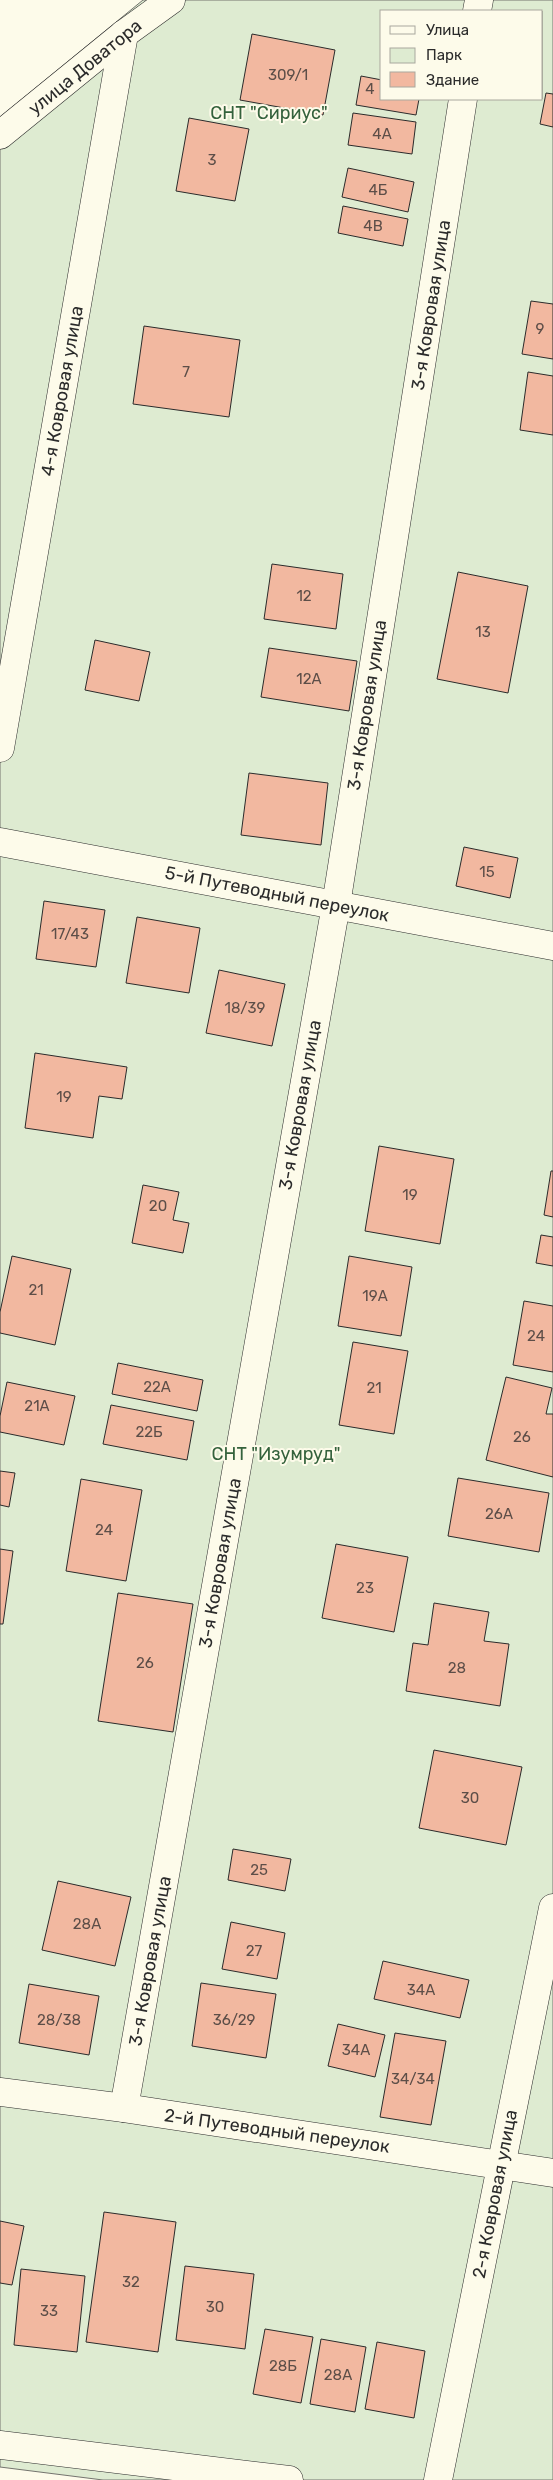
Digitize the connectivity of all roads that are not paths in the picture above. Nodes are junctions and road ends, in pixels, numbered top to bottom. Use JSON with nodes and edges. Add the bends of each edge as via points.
{"nodes":[{"id":1,"x":171,"y":0,"type":"edge"},
{"id":2,"x":124,"y":34,"type":"junction"},
{"id":3,"x":464,"y":100,"type":"edge"},
{"id":4,"x":0,"y":135,"type":"edge"},
{"id":5,"x":0,"y":748,"type":"edge"},
{"id":6,"x":0,"y":842,"type":"edge"},
{"id":7,"x":336,"y":905,"type":"junction"},
{"id":8,"x":553,"y":946,"type":"edge"},
{"id":9,"x":553,"y":1908,"type":"edge"},
{"id":10,"x":0,"y":2092,"type":"edge"},
{"id":11,"x":124,"y":2108,"type":"junction"},
{"id":12,"x":501,"y":2164,"type":"junction"},
{"id":13,"x":553,"y":2173,"type":"edge"},
{"id":14,"x":0,"y":2445,"type":"edge"},
{"id":15,"x":289,"y":2480,"type":"edge"},
{"id":16,"x":438,"y":2480,"type":"edge"}],
"edges":[{"from":1,"to":2,"type":"street","name":"улица Доватора"},
{"from":2,"to":4,"type":"street","name":"улица Доватора"},
{"from":2,"to":5,"type":"street","name":"4-я Ковровая улица"},
{"from":3,"to":7,"type":"street","name":"3-я Ковровая улица"},
{"from":6,"to":7,"type":"street","name":"5-й Путеводный переулок"},
{"from":7,"to":8,"type":"street","name":"5-й Путеводный переулок"},
{"from":7,"to":11,"type":"street","name":"3-я Ковровая улица"},
{"from":9,"to":12,"type":"street","name":"2-я Ковровая улица"},
{"from":10,"to":11,"type":"street","name":"2-й Путеводный переулок"},
{"from":11,"to":12,"type":"street","name":"2-й Путеводный переулок"},
{"from":12,"to":13,"type":"street","name":"2-й Путеводный переулок"},
{"from":12,"to":16,"type":"street","name":"2-я Ковровая улица"},
{"from":14,"to":15,"type":"street"}]}
